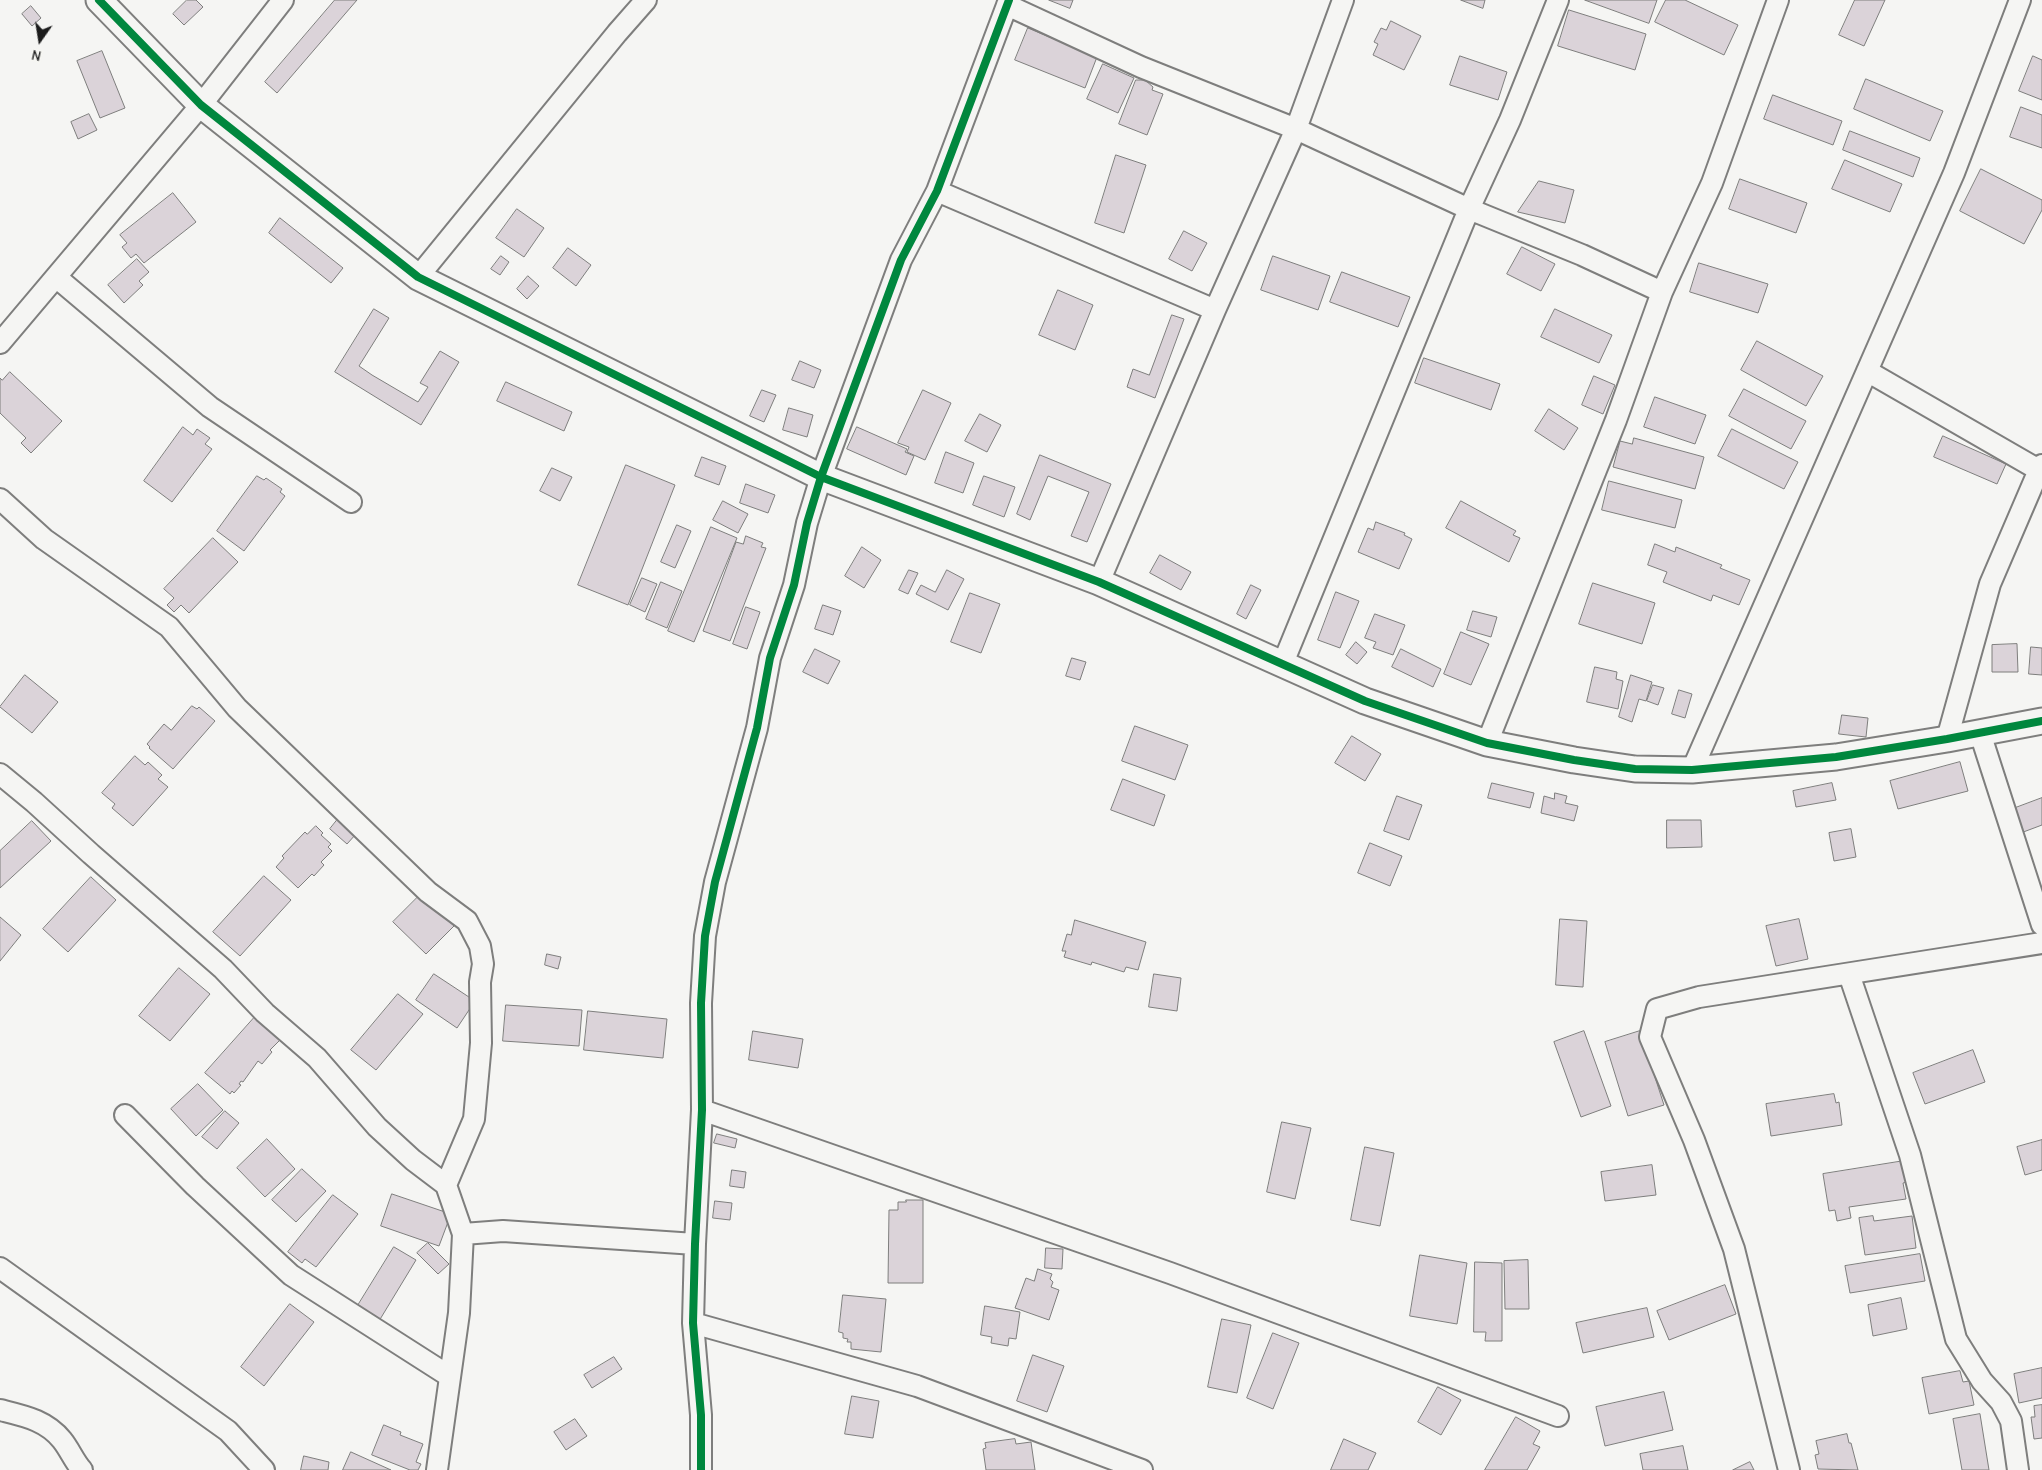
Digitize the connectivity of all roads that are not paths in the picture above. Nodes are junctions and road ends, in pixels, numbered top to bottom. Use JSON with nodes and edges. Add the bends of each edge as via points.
{"nodes":[{"id":1,"x":99,"y":0,"type":"edge"},
{"id":2,"x":283,"y":0,"type":"edge"},
{"id":3,"x":646,"y":0,"type":"edge"},
{"id":4,"x":1343,"y":0,"type":"edge"},
{"id":5,"x":1558,"y":0,"type":"edge"},
{"id":6,"x":1778,"y":0,"type":"edge"},
{"id":7,"x":2020,"y":0,"type":"edge"},
{"id":8,"x":1008,"y":3,"type":"edge"},
{"id":9,"x":202,"y":105,"type":"junction"},
{"id":10,"x":1296,"y":128,"type":"junction"},
{"id":11,"x":937,"y":191,"type":"junction"},
{"id":12,"x":1469,"y":209,"type":"junction"},
{"id":13,"x":56,"y":277,"type":"junction"},
{"id":14,"x":418,"y":277,"type":"junction"},
{"id":15,"x":1662,"y":292,"type":"junction"},
{"id":16,"x":1215,"y":310,"type":"junction"},
{"id":17,"x":0,"y":343,"type":"edge"},
{"id":18,"x":1867,"y":371,"type":"junction"},
{"id":19,"x":2041,"y":469,"type":"edge"},
{"id":20,"x":821,"y":477,"type":"junction"},
{"id":21,"x":0,"y":499,"type":"edge"},
{"id":22,"x":351,"y":502,"type":"dead end"},
{"id":23,"x":1099,"y":582,"type":"junction"},
{"id":24,"x":1282,"y":663,"type":"junction"},
{"id":25,"x":2042,"y":721,"type":"edge"},
{"id":26,"x":1980,"y":733,"type":"junction"},
{"id":27,"x":1947,"y":739,"type":"junction"},
{"id":28,"x":1487,"y":743,"type":"junction"},
{"id":29,"x":1692,"y":770,"type":"junction"},
{"id":30,"x":0,"y":774,"type":"edge"},
{"id":31,"x":2042,"y":925,"type":"edge"},
{"id":32,"x":2042,"y":943,"type":"edge"},
{"id":33,"x":1849,"y":974,"type":"junction"},
{"id":34,"x":702,"y":1110,"type":"junction"},
{"id":35,"x":125,"y":1115,"type":"dead end"},
{"id":36,"x":446,"y":1185,"type":"junction"},
{"id":37,"x":463,"y":1234,"type":"junction"},
{"id":38,"x":695,"y":1244,"type":"junction"},
{"id":39,"x":0,"y":1268,"type":"edge"},
{"id":40,"x":693,"y":1323,"type":"junction"},
{"id":41,"x":449,"y":1376,"type":"junction"},
{"id":42,"x":0,"y":1410,"type":"edge"},
{"id":43,"x":1558,"y":1416,"type":"dead end"},
{"id":44,"x":82,"y":1470,"type":"edge"},
{"id":45,"x":264,"y":1470,"type":"edge"},
{"id":46,"x":437,"y":1470,"type":"edge"},
{"id":47,"x":700,"y":1470,"type":"edge"},
{"id":48,"x":1142,"y":1470,"type":"edge"},
{"id":49,"x":1789,"y":1470,"type":"edge"},
{"id":50,"x":2018,"y":1470,"type":"edge"}],
"edges":[{"from":1,"to":9,"type":"street"},
{"from":2,"to":9,"type":"street"},
{"from":3,"to":14,"type":"street"},
{"from":4,"to":10,"type":"street"},
{"from":5,"to":12,"type":"street","via":[[1510,120]]},
{"from":6,"to":15,"type":"street","via":[[1712,183]]},
{"from":7,"to":18,"type":"street","via":[[1954,174]]},
{"from":8,"to":10,"type":"street","via":[[1141,67]]},
{"from":8,"to":11,"type":"street"},
{"from":9,"to":13,"type":"street"},
{"from":9,"to":14,"type":"street"},
{"from":10,"to":12,"type":"street"},
{"from":10,"to":16,"type":"street"},
{"from":11,"to":16,"type":"street"},
{"from":11,"to":20,"type":"street","via":[[901,260]]},
{"from":12,"to":15,"type":"street"},
{"from":12,"to":24,"type":"street"},
{"from":13,"to":17,"type":"street"},
{"from":13,"to":22,"type":"street","via":[[210,408]]},
{"from":14,"to":20,"type":"street"},
{"from":15,"to":28,"type":"street","via":[[1616,420]]},
{"from":16,"to":23,"type":"street"},
{"from":18,"to":19,"type":"street"},
{"from":18,"to":29,"type":"street"},
{"from":19,"to":27,"type":"street","via":[[1990,584]]},
{"from":20,"to":23,"type":"street"},
{"from":20,"to":34,"type":"street","via":[[794,584],[770,658],[757,728],[715,882],[705,936]]},
{"from":21,"to":36,"type":"street","via":[[44,539],[169,627],[237,708],[428,892],[467,921],[480,946],[483,964],[480,982],[481,1043],[474,1119]]},
{"from":23,"to":24,"type":"street"},
{"from":24,"to":28,"type":"street","via":[[1365,702]]},
{"from":25,"to":26,"type":"street"},
{"from":26,"to":27,"type":"street"},
{"from":26,"to":31,"type":"street"},
{"from":27,"to":29,"type":"street","via":[[1836,758]]},
{"from":28,"to":29,"type":"street","via":[[1635,769]]},
{"from":30,"to":36,"type":"street","via":[[223,969],[265,1014],[317,1058],[377,1127]]},
{"from":32,"to":33,"type":"street"},
{"from":33,"to":49,"type":"street","via":[[1699,998],[1657,1009],[1650,1037],[1694,1140],[1734,1249]]},
{"from":33,"to":50,"type":"street","via":[[1910,1156],[1956,1338],[2011,1420]]},
{"from":34,"to":38,"type":"street"},
{"from":34,"to":43,"type":"street","via":[[1170,1273]]},
{"from":35,"to":41,"type":"street","via":[[195,1186],[291,1275]]},
{"from":36,"to":37,"type":"street"},
{"from":37,"to":38,"type":"street","via":[[503,1231]]},
{"from":37,"to":41,"type":"street","via":[[459,1313]]},
{"from":38,"to":40,"type":"street"},
{"from":39,"to":45,"type":"street","via":[[228,1431]]},
{"from":40,"to":47,"type":"street","via":[[701,1415]]},
{"from":40,"to":48,"type":"street","via":[[917,1386]]},
{"from":41,"to":46,"type":"street"},
{"from":42,"to":44,"type":"street","via":[[47,1425]]}]}
